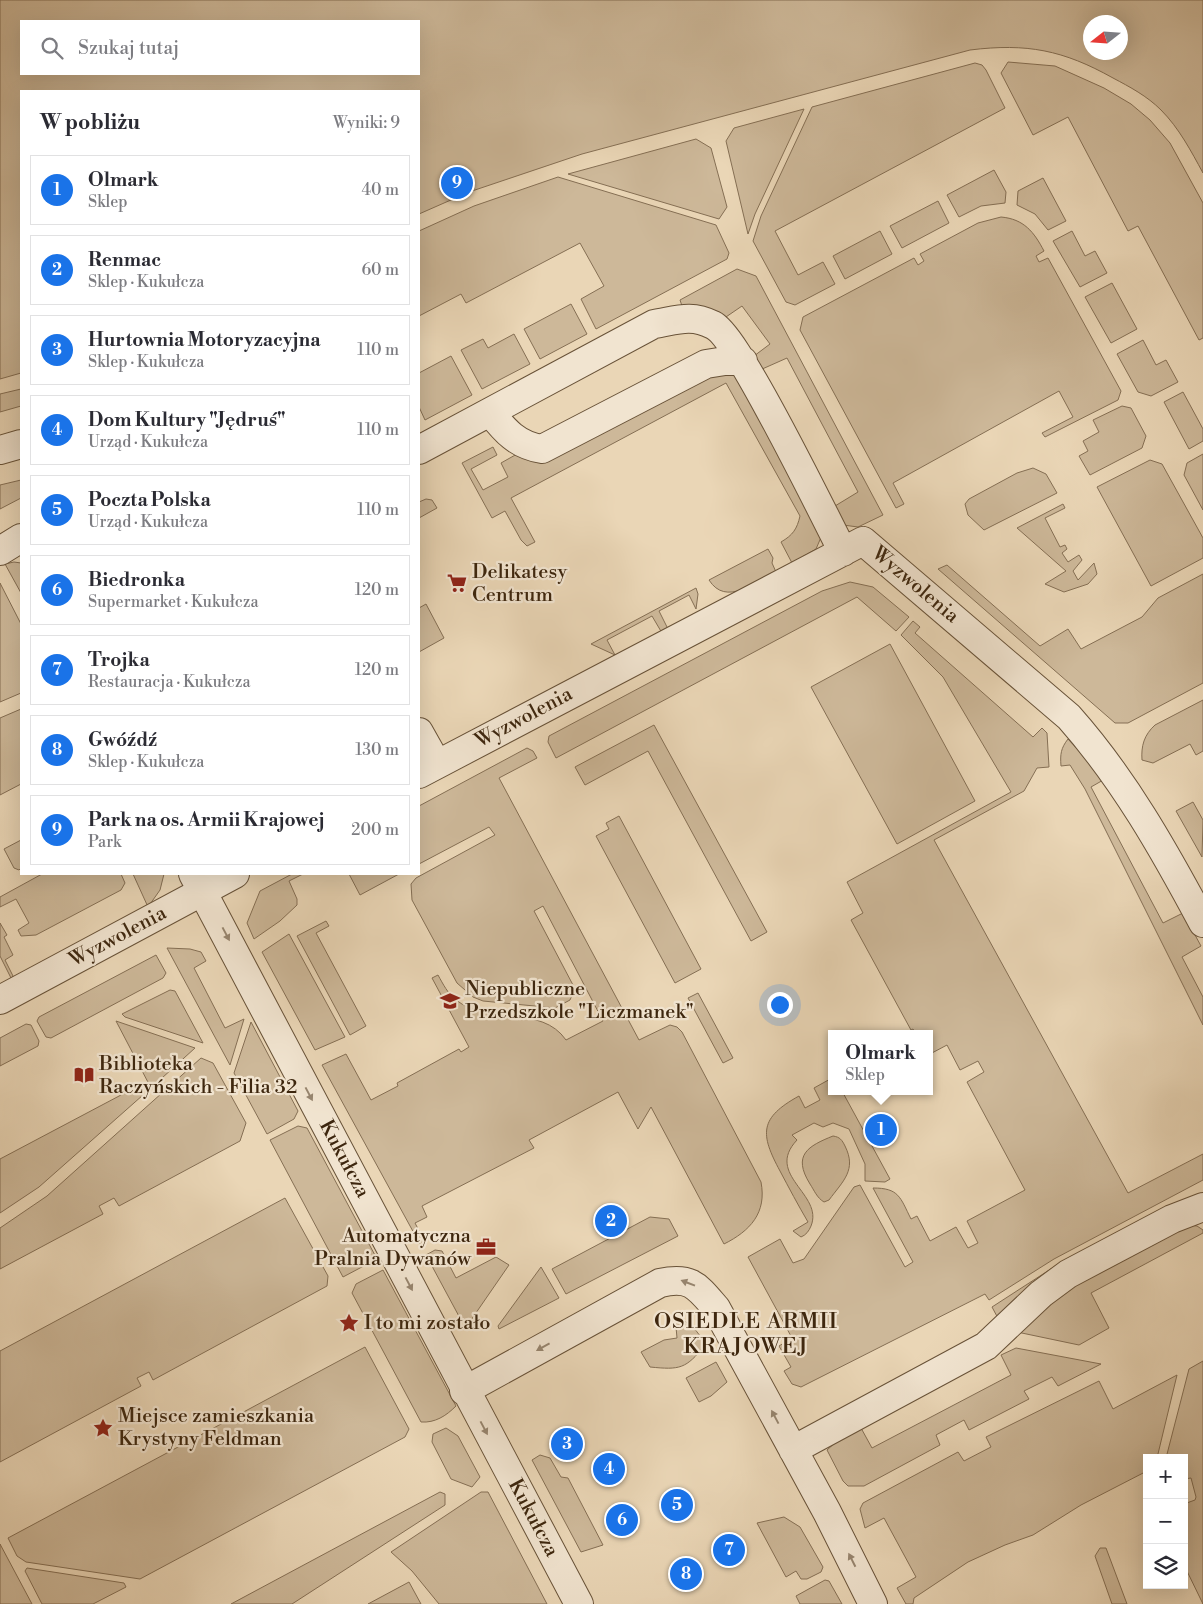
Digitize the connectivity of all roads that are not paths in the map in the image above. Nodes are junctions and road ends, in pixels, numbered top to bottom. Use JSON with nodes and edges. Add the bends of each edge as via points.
{"nodes":[{"id":1,"x":743,"y":361,"type":"junction"},
{"id":2,"x":490,"y":412,"type":"junction"},
{"id":3,"x":20,"y":444,"type":"edge"},
{"id":4,"x":420,"y":449,"type":"edge"},
{"id":5,"x":0,"y":450,"type":"edge"},
{"id":6,"x":20,"y":539,"type":"edge"},
{"id":7,"x":0,"y":551,"type":"edge"},
{"id":8,"x":844,"y":552,"type":"junction"},
{"id":9,"x":420,"y":736,"type":"edge"},
{"id":10,"x":428,"y":769,"type":"edge"},
{"id":11,"x":230,"y":875,"type":"edge"},
{"id":12,"x":198,"y":882,"type":"edge"},
{"id":13,"x":1203,"y":922,"type":"edge"},
{"id":14,"x":0,"y":1000,"type":"edge"},
{"id":15,"x":1203,"y":1206,"type":"edge"},
{"id":16,"x":464,"y":1390,"type":"junction"},
{"id":17,"x":793,"y":1450,"type":"junction"},
{"id":18,"x":579,"y":1604,"type":"edge"},
{"id":19,"x":873,"y":1604,"type":"edge"}],
"edges":[{"from":1,"to":2,"type":"street","via":[[706,364],[542,449],[527,446],[509,436]]},
{"from":1,"to":2,"type":"street","via":[[716,326],[692,317],[654,324]]},
{"from":1,"to":8,"type":"street"},
{"from":2,"to":4,"type":"street"},
{"from":3,"to":5,"type":"street"},
{"from":6,"to":7,"type":"street"},
{"from":8,"to":10,"type":"street","name":"Wyzwolenia"},
{"from":8,"to":13,"type":"street","name":"Wyzwolenia","via":[[863,541],[1069,717],[1098,750],[1155,834]]},
{"from":9,"to":10,"type":"street"},
{"from":11,"to":12,"type":"street","name":"Wyzwolenia"},
{"from":12,"to":14,"type":"street","name":"Wyzwolenia"},
{"from":12,"to":16,"type":"street","name":"Kukułcza","one_way":true},
{"from":15,"to":17,"type":"street","via":[[1068,1274],[1041,1294],[986,1346]]},
{"from":17,"to":16,"type":"street","one_way":true,"via":[[716,1308],[697,1287],[678,1279],[660,1283]]},
{"from":16,"to":18,"type":"street","name":"Kukułcza","one_way":true},
{"from":19,"to":17,"type":"street","one_way":true}]}
